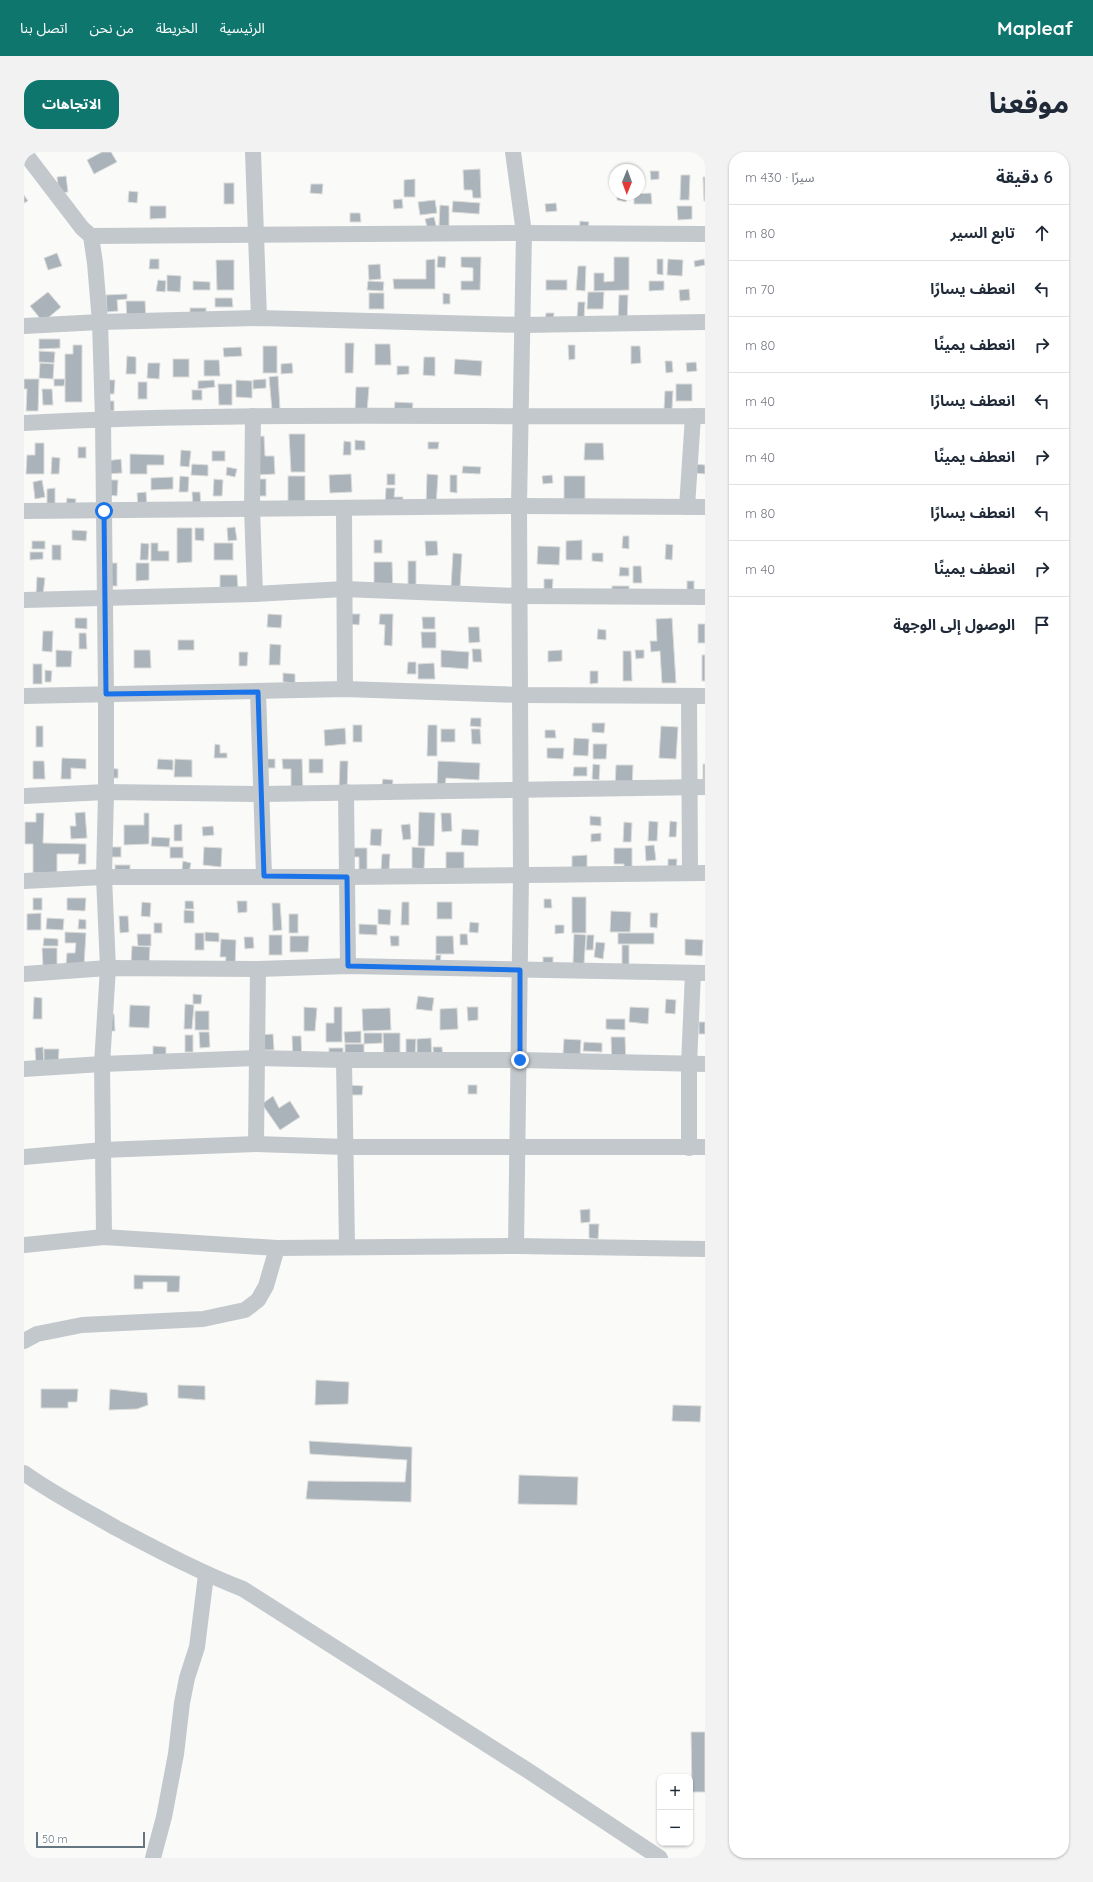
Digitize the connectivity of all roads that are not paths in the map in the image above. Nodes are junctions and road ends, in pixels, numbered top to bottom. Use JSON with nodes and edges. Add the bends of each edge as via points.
{"nodes":[{"id":1,"x":253,"y":152,"type":"edge"},
{"id":2,"x":513,"y":152,"type":"edge"},
{"id":3,"x":25,"y":153,"type":"edge"},
{"id":4,"x":524,"y":233,"type":"junction"},
{"id":5,"x":257,"y":234,"type":"junction"},
{"id":6,"x":705,"y":234,"type":"edge"},
{"id":7,"x":91,"y":236,"type":"junction"},
{"id":8,"x":259,"y":318,"type":"junction"},
{"id":9,"x":100,"y":322,"type":"junction"},
{"id":10,"x":705,"y":322,"type":"edge"},
{"id":11,"x":523,"y":325,"type":"junction"},
{"id":12,"x":24,"y":326,"type":"edge"},
{"id":13,"x":520,"y":415,"type":"junction"},
{"id":14,"x":253,"y":416,"type":"junction"},
{"id":15,"x":699,"y":416,"type":"edge"},
{"id":16,"x":103,"y":419,"type":"junction"},
{"id":17,"x":24,"y":423,"type":"edge"},
{"id":18,"x":519,"y":506,"type":"junction"},
{"id":19,"x":688,"y":506,"type":"junction"},
{"id":20,"x":705,"y":507,"type":"edge"},
{"id":21,"x":252,"y":508,"type":"junction"},
{"id":22,"x":344,"y":508,"type":"junction"},
{"id":23,"x":24,"y":511,"type":"edge"},
{"id":24,"x":104,"y":511,"type":"junction"},
{"id":25,"x":344,"y":589,"type":"junction"},
{"id":26,"x":255,"y":594,"type":"junction"},
{"id":27,"x":519,"y":596,"type":"junction"},
{"id":28,"x":104,"y":597,"type":"junction"},
{"id":29,"x":705,"y":597,"type":"edge"},
{"id":30,"x":24,"y":600,"type":"edge"},
{"id":31,"x":345,"y":689,"type":"junction"},
{"id":32,"x":258,"y":692,"type":"junction"},
{"id":33,"x":106,"y":694,"type":"junction"},
{"id":34,"x":521,"y":695,"type":"junction"},
{"id":35,"x":24,"y":696,"type":"edge"},
{"id":36,"x":697,"y":697,"type":"edge"},
{"id":37,"x":698,"y":787,"type":"edge"},
{"id":38,"x":520,"y":789,"type":"junction"},
{"id":39,"x":106,"y":792,"type":"junction"},
{"id":40,"x":346,"y":792,"type":"junction"},
{"id":41,"x":262,"y":794,"type":"junction"},
{"id":42,"x":24,"y":796,"type":"edge"},
{"id":43,"x":698,"y":872,"type":"edge"},
{"id":44,"x":264,"y":876,"type":"junction"},
{"id":45,"x":521,"y":876,"type":"junction"},
{"id":46,"x":104,"y":877,"type":"junction"},
{"id":47,"x":347,"y":877,"type":"junction"},
{"id":48,"x":24,"y":881,"type":"edge"},
{"id":49,"x":348,"y":966,"type":"junction"},
{"id":50,"x":108,"y":968,"type":"junction"},
{"id":51,"x":258,"y":970,"type":"junction"},
{"id":52,"x":520,"y":970,"type":"junction"},
{"id":53,"x":699,"y":973,"type":"edge"},
{"id":54,"x":24,"y":974,"type":"edge"},
{"id":55,"x":257,"y":1058,"type":"junction"},
{"id":56,"x":344,"y":1060,"type":"junction"},
{"id":57,"x":520,"y":1060,"type":"junction"},
{"id":58,"x":102,"y":1064,"type":"junction"},
{"id":59,"x":697,"y":1064,"type":"edge"},
{"id":60,"x":24,"y":1069,"type":"edge"},
{"id":61,"x":256,"y":1144,"type":"junction"},
{"id":62,"x":346,"y":1147,"type":"junction"},
{"id":63,"x":518,"y":1148,"type":"junction"},
{"id":64,"x":697,"y":1148,"type":"edge"},
{"id":65,"x":103,"y":1150,"type":"junction"},
{"id":66,"x":24,"y":1157,"type":"edge"},
{"id":67,"x":104,"y":1236,"type":"junction"},
{"id":68,"x":24,"y":1245,"type":"edge"},
{"id":69,"x":347,"y":1246,"type":"junction"},
{"id":70,"x":516,"y":1246,"type":"junction"},
{"id":71,"x":278,"y":1248,"type":"junction"},
{"id":72,"x":705,"y":1249,"type":"edge"},
{"id":73,"x":24,"y":1341,"type":"edge"},
{"id":74,"x":24,"y":1473,"type":"edge"},
{"id":75,"x":206,"y":1575,"type":"junction"},
{"id":76,"x":153,"y":1858,"type":"edge"},
{"id":77,"x":660,"y":1858,"type":"edge"}],
"edges":[{"from":1,"to":5,"type":"street"},
{"from":2,"to":4,"type":"street"},
{"from":3,"to":7,"type":"street","via":[[82,228]]},
{"from":4,"to":5,"type":"street"},
{"from":4,"to":6,"type":"street"},
{"from":4,"to":11,"type":"street"},
{"from":5,"to":7,"type":"street"},
{"from":5,"to":8,"type":"street"},
{"from":7,"to":9,"type":"street"},
{"from":8,"to":9,"type":"street"},
{"from":8,"to":11,"type":"street"},
{"from":9,"to":12,"type":"street"},
{"from":9,"to":16,"type":"street"},
{"from":10,"to":11,"type":"street"},
{"from":11,"to":13,"type":"street"},
{"from":13,"to":14,"type":"street"},
{"from":13,"to":15,"type":"street"},
{"from":13,"to":18,"type":"street"},
{"from":14,"to":16,"type":"street"},
{"from":14,"to":21,"type":"street"},
{"from":15,"to":19,"type":"street"},
{"from":16,"to":17,"type":"street"},
{"from":16,"to":24,"type":"street"},
{"from":18,"to":19,"type":"street"},
{"from":18,"to":22,"type":"street"},
{"from":18,"to":27,"type":"street"},
{"from":19,"to":20,"type":"street"},
{"from":21,"to":22,"type":"street"},
{"from":21,"to":24,"type":"street"},
{"from":21,"to":26,"type":"street"},
{"from":22,"to":25,"type":"street"},
{"from":23,"to":24,"type":"street"},
{"from":24,"to":28,"type":"street"},
{"from":25,"to":26,"type":"street"},
{"from":25,"to":27,"type":"street"},
{"from":25,"to":31,"type":"street"},
{"from":26,"to":28,"type":"street"},
{"from":27,"to":29,"type":"street"},
{"from":27,"to":34,"type":"street"},
{"from":28,"to":30,"type":"street"},
{"from":28,"to":33,"type":"street"},
{"from":31,"to":32,"type":"street"},
{"from":31,"to":34,"type":"street"},
{"from":32,"to":33,"type":"street"},
{"from":32,"to":41,"type":"street"},
{"from":33,"to":35,"type":"street"},
{"from":33,"to":39,"type":"street"},
{"from":34,"to":36,"type":"street"},
{"from":34,"to":38,"type":"street"},
{"from":36,"to":37,"type":"street"},
{"from":37,"to":38,"type":"street"},
{"from":37,"to":43,"type":"street"},
{"from":38,"to":40,"type":"street"},
{"from":38,"to":45,"type":"street"},
{"from":39,"to":41,"type":"street"},
{"from":39,"to":42,"type":"street"},
{"from":39,"to":46,"type":"street"},
{"from":40,"to":41,"type":"street"},
{"from":40,"to":47,"type":"street"},
{"from":41,"to":44,"type":"street"},
{"from":43,"to":45,"type":"street"},
{"from":44,"to":46,"type":"street"},
{"from":44,"to":47,"type":"street"},
{"from":45,"to":47,"type":"street"},
{"from":45,"to":52,"type":"street"},
{"from":46,"to":48,"type":"street"},
{"from":46,"to":50,"type":"street"},
{"from":47,"to":49,"type":"street"},
{"from":49,"to":51,"type":"street"},
{"from":49,"to":52,"type":"street"},
{"from":50,"to":51,"type":"street"},
{"from":50,"to":54,"type":"street"},
{"from":50,"to":58,"type":"street"},
{"from":51,"to":55,"type":"street"},
{"from":52,"to":53,"type":"street"},
{"from":52,"to":57,"type":"street"},
{"from":53,"to":59,"type":"street"},
{"from":55,"to":56,"type":"street"},
{"from":55,"to":58,"type":"street"},
{"from":55,"to":61,"type":"street"},
{"from":56,"to":57,"type":"street"},
{"from":56,"to":62,"type":"street"},
{"from":57,"to":59,"type":"street"},
{"from":57,"to":63,"type":"street"},
{"from":58,"to":60,"type":"street"},
{"from":58,"to":65,"type":"street"},
{"from":59,"to":64,"type":"street"},
{"from":61,"to":62,"type":"street"},
{"from":61,"to":65,"type":"street"},
{"from":62,"to":63,"type":"street"},
{"from":62,"to":69,"type":"street"},
{"from":63,"to":64,"type":"street"},
{"from":63,"to":70,"type":"street"},
{"from":65,"to":66,"type":"street"},
{"from":65,"to":67,"type":"street"},
{"from":67,"to":68,"type":"street"},
{"from":67,"to":71,"type":"street"},
{"from":69,"to":70,"type":"street"},
{"from":69,"to":71,"type":"street"},
{"from":70,"to":72,"type":"street"},
{"from":71,"to":73,"type":"street","via":[[266,1286],[258,1300],[245,1310],[202,1319],[82,1325],[37,1334]]},
{"from":74,"to":75,"type":"street","via":[[55,1494]]},
{"from":75,"to":76,"type":"street","via":[[197,1647],[183,1697],[176,1754]]},
{"from":75,"to":77,"type":"street","via":[[243,1589],[528,1770]]}]}
